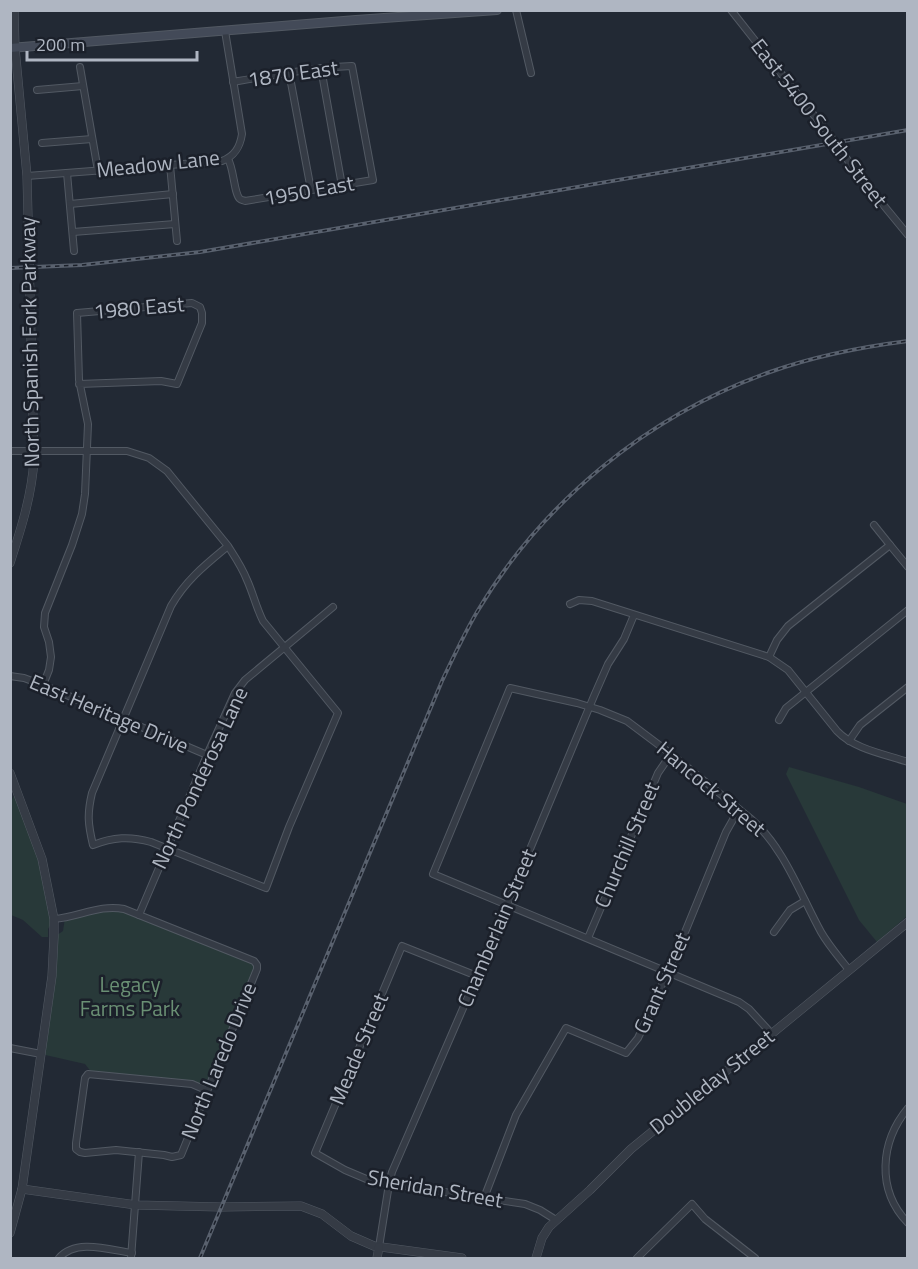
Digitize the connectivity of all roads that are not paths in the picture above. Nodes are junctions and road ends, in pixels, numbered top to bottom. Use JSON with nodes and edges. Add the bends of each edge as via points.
{"nodes":[{"id":1,"x":14,"y":10,"type":"edge"},
{"id":2,"x":497,"y":10,"type":"edge"},
{"id":3,"x":516,"y":10,"type":"edge"},
{"id":4,"x":731,"y":10,"type":"edge"},
{"id":5,"x":225,"y":31,"type":"junction"},
{"id":6,"x":13,"y":48,"type":"edge"},
{"id":7,"x":80,"y":67,"type":"dead end"},
{"id":8,"x":321,"y":68,"type":"junction"},
{"id":9,"x":289,"y":72,"type":"junction"},
{"id":10,"x":531,"y":73,"type":"dead end"},
{"id":11,"x":233,"y":82,"type":"junction"},
{"id":12,"x":83,"y":86,"type":"junction"},
{"id":13,"x":37,"y":90,"type":"dead end"},
{"id":14,"x":92,"y":139,"type":"junction"},
{"id":15,"x":42,"y":143,"type":"dead end"},
{"id":16,"x":228,"y":159,"type":"junction"},
{"id":17,"x":170,"y":165,"type":"junction"},
{"id":18,"x":98,"y":171,"type":"junction"},
{"id":19,"x":68,"y":173,"type":"junction"},
{"id":20,"x":27,"y":176,"type":"junction"},
{"id":21,"x":373,"y":180,"type":"joint"},
{"id":22,"x":342,"y":186,"type":"junction"},
{"id":23,"x":311,"y":190,"type":"junction"},
{"id":24,"x":172,"y":195,"type":"junction"},
{"id":25,"x":70,"y":204,"type":"junction"},
{"id":26,"x":176,"y":224,"type":"junction"},
{"id":27,"x":73,"y":232,"type":"junction"},
{"id":28,"x":908,"y":235,"type":"edge"},
{"id":29,"x":177,"y":241,"type":"dead end"},
{"id":30,"x":74,"y":251,"type":"dead end"},
{"id":31,"x":79,"y":384,"type":"junction"},
{"id":32,"x":87,"y":450,"type":"junction"},
{"id":33,"x":10,"y":451,"type":"edge"},
{"id":34,"x":34,"y":451,"type":"junction"},
{"id":35,"x":874,"y":525,"type":"dead end"},
{"id":36,"x":890,"y":545,"type":"junction"},
{"id":37,"x":228,"y":546,"type":"junction"},
{"id":38,"x":10,"y":563,"type":"edge"},
{"id":39,"x":908,"y":567,"type":"edge"},
{"id":40,"x":570,"y":604,"type":"dead end"},
{"id":41,"x":333,"y":607,"type":"dead end"},
{"id":42,"x":908,"y":610,"type":"edge"},
{"id":43,"x":634,"y":615,"type":"junction"},
{"id":44,"x":284,"y":648,"type":"junction"},
{"id":45,"x":769,"y":657,"type":"junction"},
{"id":46,"x":10,"y":675,"type":"edge"},
{"id":47,"x":43,"y":685,"type":"junction"},
{"id":48,"x":908,"y":687,"type":"edge"},
{"id":49,"x":806,"y":692,"type":"junction"},
{"id":50,"x":589,"y":706,"type":"junction"},
{"id":51,"x":123,"y":719,"type":"junction"},
{"id":52,"x":778,"y":720,"type":"dead end"},
{"id":53,"x":849,"y":741,"type":"junction"},
{"id":54,"x":671,"y":754,"type":"junction"},
{"id":55,"x":207,"y":755,"type":"junction"},
{"id":56,"x":908,"y":762,"type":"edge"},
{"id":57,"x":10,"y":774,"type":"edge"},
{"id":58,"x":739,"y":809,"type":"junction"},
{"id":59,"x":167,"y":848,"type":"junction"},
{"id":60,"x":805,"y":901,"type":"junction"},
{"id":61,"x":506,"y":904,"type":"junction"},
{"id":62,"x":139,"y":915,"type":"junction"},
{"id":63,"x":54,"y":919,"type":"junction"},
{"id":64,"x":908,"y":922,"type":"edge"},
{"id":65,"x":774,"y":932,"type":"dead end"},
{"id":66,"x":588,"y":938,"type":"junction"},
{"id":67,"x":849,"y":970,"type":"junction"},
{"id":68,"x":667,"y":972,"type":"junction"},
{"id":69,"x":477,"y":976,"type":"junction"},
{"id":70,"x":771,"y":1033,"type":"junction"},
{"id":71,"x":10,"y":1048,"type":"edge"},
{"id":72,"x":41,"y":1054,"type":"junction"},
{"id":73,"x":206,"y":1090,"type":"junction"},
{"id":74,"x":908,"y":1108,"type":"edge"},
{"id":75,"x":139,"y":1152,"type":"junction"},
{"id":76,"x":315,"y":1153,"type":"joint"},
{"id":77,"x":389,"y":1184,"type":"junction"},
{"id":78,"x":22,"y":1189,"type":"junction"},
{"id":79,"x":484,"y":1198,"type":"junction"},
{"id":80,"x":136,"y":1205,"type":"junction"},
{"id":81,"x":556,"y":1220,"type":"junction"},
{"id":82,"x":908,"y":1223,"type":"edge"},
{"id":83,"x":10,"y":1233,"type":"edge"},
{"id":84,"x":379,"y":1247,"type":"junction"},
{"id":85,"x":131,"y":1256,"type":"edge"},
{"id":86,"x":59,"y":1258,"type":"edge"},
{"id":87,"x":377,"y":1258,"type":"edge"},
{"id":88,"x":462,"y":1258,"type":"edge"},
{"id":89,"x":536,"y":1258,"type":"edge"},
{"id":90,"x":637,"y":1258,"type":"edge"},
{"id":91,"x":755,"y":1258,"type":"edge"}],
"edges":[{"from":1,"to":6,"type":"street","name":"North Spanish Fork Parkway"},
{"from":2,"to":5,"type":"main road"},
{"from":3,"to":10,"type":"street"},
{"from":4,"to":28,"type":"street","name":"East 5400 South Street"},
{"from":5,"to":6,"type":"main road"},
{"from":5,"to":11,"type":"street","name":"Meadow Lane"},
{"from":6,"to":20,"type":"street","name":"North Spanish Fork Parkway"},
{"from":7,"to":12,"type":"street"},
{"from":8,"to":9,"type":"street","name":"1870 East"},
{"from":8,"to":21,"type":"street","name":"1870 East","via":[[352,66]]},
{"from":8,"to":22,"type":"street"},
{"from":9,"to":11,"type":"street","name":"1870 East"},
{"from":9,"to":23,"type":"street"},
{"from":11,"to":16,"type":"street","name":"Meadow Lane","via":[[242,134],[240,144]]},
{"from":12,"to":13,"type":"street"},
{"from":12,"to":14,"type":"street"},
{"from":14,"to":15,"type":"street"},
{"from":14,"to":18,"type":"street"},
{"from":16,"to":17,"type":"street","name":"Meadow Lane"},
{"from":16,"to":23,"type":"street","name":"1950 East","via":[[239,199],[252,201]]},
{"from":17,"to":18,"type":"street","name":"Meadow Lane"},
{"from":17,"to":24,"type":"street"},
{"from":18,"to":19,"type":"street","name":"Meadow Lane"},
{"from":19,"to":20,"type":"street","name":"Meadow Lane"},
{"from":19,"to":25,"type":"street"},
{"from":20,"to":34,"type":"street","name":"North Spanish Fork Parkway"},
{"from":21,"to":22,"type":"street","name":"1950 East"},
{"from":22,"to":23,"type":"street","name":"1950 East"},
{"from":24,"to":25,"type":"street"},
{"from":24,"to":26,"type":"street"},
{"from":25,"to":27,"type":"street"},
{"from":26,"to":27,"type":"street"},
{"from":26,"to":29,"type":"street"},
{"from":27,"to":30,"type":"street"},
{"from":31,"to":31,"type":"street","name":"1980 East","via":[[177,384],[202,323],[200,307],[192,303],[77,313]]},
{"from":31,"to":32,"type":"street","via":[[88,424]]},
{"from":32,"to":34,"type":"street"},
{"from":32,"to":37,"type":"street","via":[[127,451],[160,465]]},
{"from":32,"to":47,"type":"street","via":[[82,514],[45,612],[51,657]]},
{"from":33,"to":34,"type":"street"},
{"from":34,"to":38,"type":"street","name":"North Spanish Fork Parkway","via":[[29,497]]},
{"from":35,"to":36,"type":"street"},
{"from":36,"to":39,"type":"street"},
{"from":36,"to":45,"type":"street","via":[[788,626]]},
{"from":37,"to":44,"type":"street","via":[[243,569],[263,621]]},
{"from":37,"to":51,"type":"street","via":[[179,592]]},
{"from":40,"to":43,"type":"street","via":[[588,600]]},
{"from":41,"to":44,"type":"street","name":"North Ponderosa Lane"},
{"from":42,"to":49,"type":"street"},
{"from":43,"to":45,"type":"street"},
{"from":43,"to":50,"type":"street","name":"Chamberlain Street"},
{"from":44,"to":55,"type":"street","name":"North Ponderosa Lane","via":[[235,693]]},
{"from":44,"to":59,"type":"street","via":[[338,713],[266,888]]},
{"from":45,"to":49,"type":"street","via":[[788,670]]},
{"from":46,"to":47,"type":"street","name":"East Heritage Drive"},
{"from":47,"to":51,"type":"street","name":"East Heritage Drive"},
{"from":48,"to":53,"type":"street","via":[[861,725]]},
{"from":49,"to":52,"type":"street"},
{"from":49,"to":53,"type":"street"},
{"from":50,"to":54,"type":"street","name":"Hancock Street","via":[[627,721]]},
{"from":50,"to":61,"type":"street","name":"Chamberlain Street"},
{"from":50,"to":61,"type":"street","name":"Hancock Street","via":[[510,688],[433,873]]},
{"from":51,"to":55,"type":"street","name":"East Heritage Drive"},
{"from":51,"to":59,"type":"street","via":[[92,793],[88,825],[93,845],[130,837]]},
{"from":53,"to":56,"type":"street"},
{"from":54,"to":58,"type":"street","name":"Hancock Street"},
{"from":54,"to":66,"type":"street","name":"Churchill Street","via":[[657,773]]},
{"from":55,"to":59,"type":"street","name":"North Ponderosa Lane"},
{"from":57,"to":63,"type":"street","via":[[42,860]]},
{"from":58,"to":60,"type":"street","name":"Hancock Street","via":[[769,836]]},
{"from":58,"to":68,"type":"street","name":"Grant Street"},
{"from":59,"to":62,"type":"street","name":"North Ponderosa Lane"},
{"from":60,"to":65,"type":"street","via":[[790,909]]},
{"from":60,"to":67,"type":"street","name":"Hancock Street"},
{"from":61,"to":66,"type":"street"},
{"from":61,"to":69,"type":"street","name":"Chamberlain Street"},
{"from":62,"to":63,"type":"street","via":[[104,907]]},
{"from":62,"to":73,"type":"street","name":"North Laredo Drive","via":[[257,965]]},
{"from":63,"to":72,"type":"street","via":[[52,976]]},
{"from":64,"to":67,"type":"street","name":"Doubleday Street"},
{"from":66,"to":68,"type":"street"},
{"from":67,"to":70,"type":"street","name":"Doubleday Street"},
{"from":68,"to":70,"type":"street","via":[[739,1002]]},
{"from":68,"to":79,"type":"street","name":"Grant Street","via":[[638,1038],[626,1053],[566,1028],[516,1115]]},
{"from":69,"to":76,"type":"street","name":"Meade Street","via":[[402,946]]},
{"from":69,"to":77,"type":"street","name":"Chamberlain Street"},
{"from":70,"to":81,"type":"street","name":"Doubleday Street","via":[[637,1143]]},
{"from":71,"to":72,"type":"street"},
{"from":72,"to":78,"type":"street"},
{"from":73,"to":75,"type":"street","name":"North Laredo Drive","via":[[181,1155]]},
{"from":73,"to":75,"type":"street","via":[[192,1084],[88,1074],[76,1149],[85,1153]]},
{"from":74,"to":82,"type":"street","via":[[893,1130],[885,1161],[889,1192]]},
{"from":75,"to":80,"type":"street"},
{"from":76,"to":77,"type":"street","name":"Sheridan Street","via":[[358,1176]]},
{"from":77,"to":79,"type":"street","name":"Sheridan Street"},
{"from":77,"to":84,"type":"street","name":"Chamberlain Street"},
{"from":78,"to":80,"type":"street"},
{"from":78,"to":83,"type":"street"},
{"from":79,"to":81,"type":"street","name":"Sheridan Street","via":[[530,1206]]},
{"from":80,"to":84,"type":"street","via":[[301,1206],[322,1214],[357,1240]]},
{"from":80,"to":85,"type":"street"},
{"from":81,"to":89,"type":"street","name":"Doubleday Street","via":[[542,1238]]},
{"from":84,"to":87,"type":"street"},
{"from":84,"to":88,"type":"street"},
{"from":85,"to":86,"type":"street","via":[[89,1247],[74,1248]]},
{"from":90,"to":91,"type":"street","via":[[692,1204]]}]}
